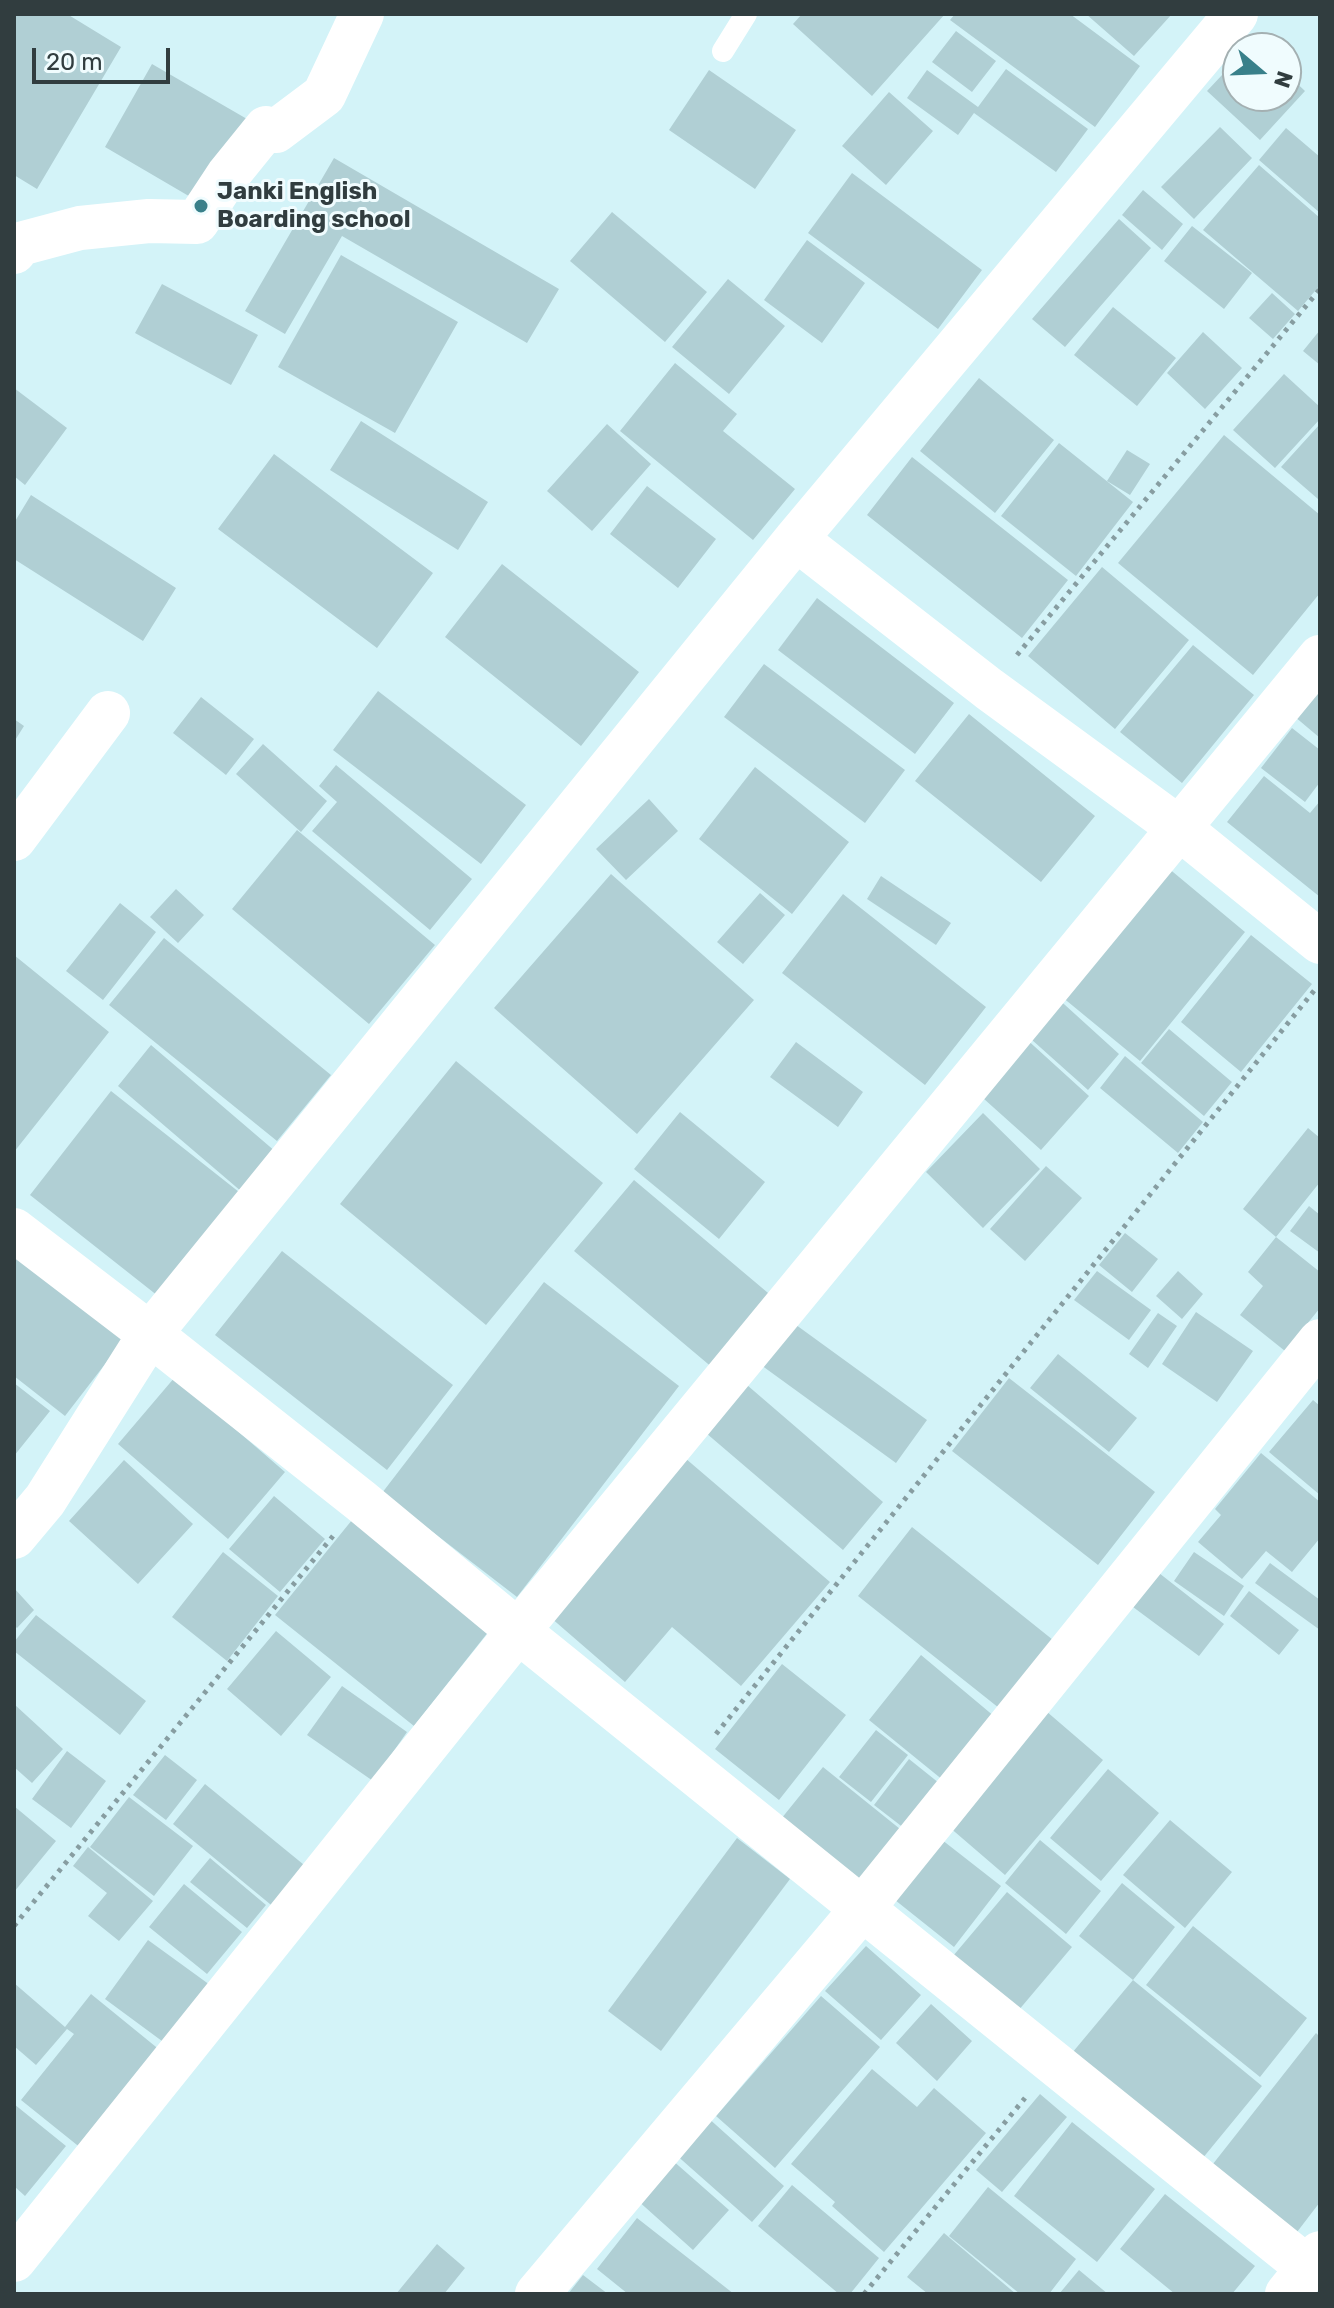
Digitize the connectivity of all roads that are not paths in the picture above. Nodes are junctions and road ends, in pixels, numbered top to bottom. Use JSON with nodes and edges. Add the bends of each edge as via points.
{"nodes":[{"id":1,"x":362,"y":14,"type":"edge"},
{"id":2,"x":746,"y":14,"type":"edge"},
{"id":3,"x":1236,"y":14,"type":"edge"},
{"id":4,"x":723,"y":51,"type":"dead end"},
{"id":5,"x":14,"y":252,"type":"edge"},
{"id":6,"x":796,"y":539,"type":"junction"},
{"id":7,"x":1320,"y":657,"type":"edge"},
{"id":8,"x":108,"y":713,"type":"dead end"},
{"id":9,"x":1179,"y":828,"type":"junction"},
{"id":10,"x":14,"y":839,"type":"edge"},
{"id":11,"x":1320,"y":942,"type":"edge"},
{"id":12,"x":14,"y":1230,"type":"edge"},
{"id":13,"x":150,"y":1334,"type":"junction"},
{"id":14,"x":1320,"y":1341,"type":"edge"},
{"id":15,"x":14,"y":1537,"type":"edge"},
{"id":16,"x":518,"y":1631,"type":"junction"},
{"id":17,"x":862,"y":1909,"type":"junction"},
{"id":18,"x":14,"y":2260,"type":"edge"},
{"id":19,"x":1309,"y":2273,"type":"edge"},
{"id":20,"x":537,"y":2294,"type":"edge"}],
"edges":[{"from":1,"to":5,"type":"street","via":[[324,95],[276,131],[266,128],[197,222],[80,228],[20,244]]},
{"from":2,"to":4,"type":"lane"},
{"from":3,"to":6,"type":"street"},
{"from":6,"to":9,"type":"street"},
{"from":6,"to":13,"type":"street"},
{"from":7,"to":9,"type":"street"},
{"from":8,"to":10,"type":"street"},
{"from":9,"to":11,"type":"street"},
{"from":9,"to":16,"type":"street"},
{"from":12,"to":13,"type":"street"},
{"from":13,"to":15,"type":"street","via":[[45,1500]]},
{"from":13,"to":16,"type":"street"},
{"from":14,"to":17,"type":"street"},
{"from":16,"to":17,"type":"street"},
{"from":16,"to":18,"type":"street"},
{"from":17,"to":19,"type":"street"},
{"from":17,"to":20,"type":"street"}]}
